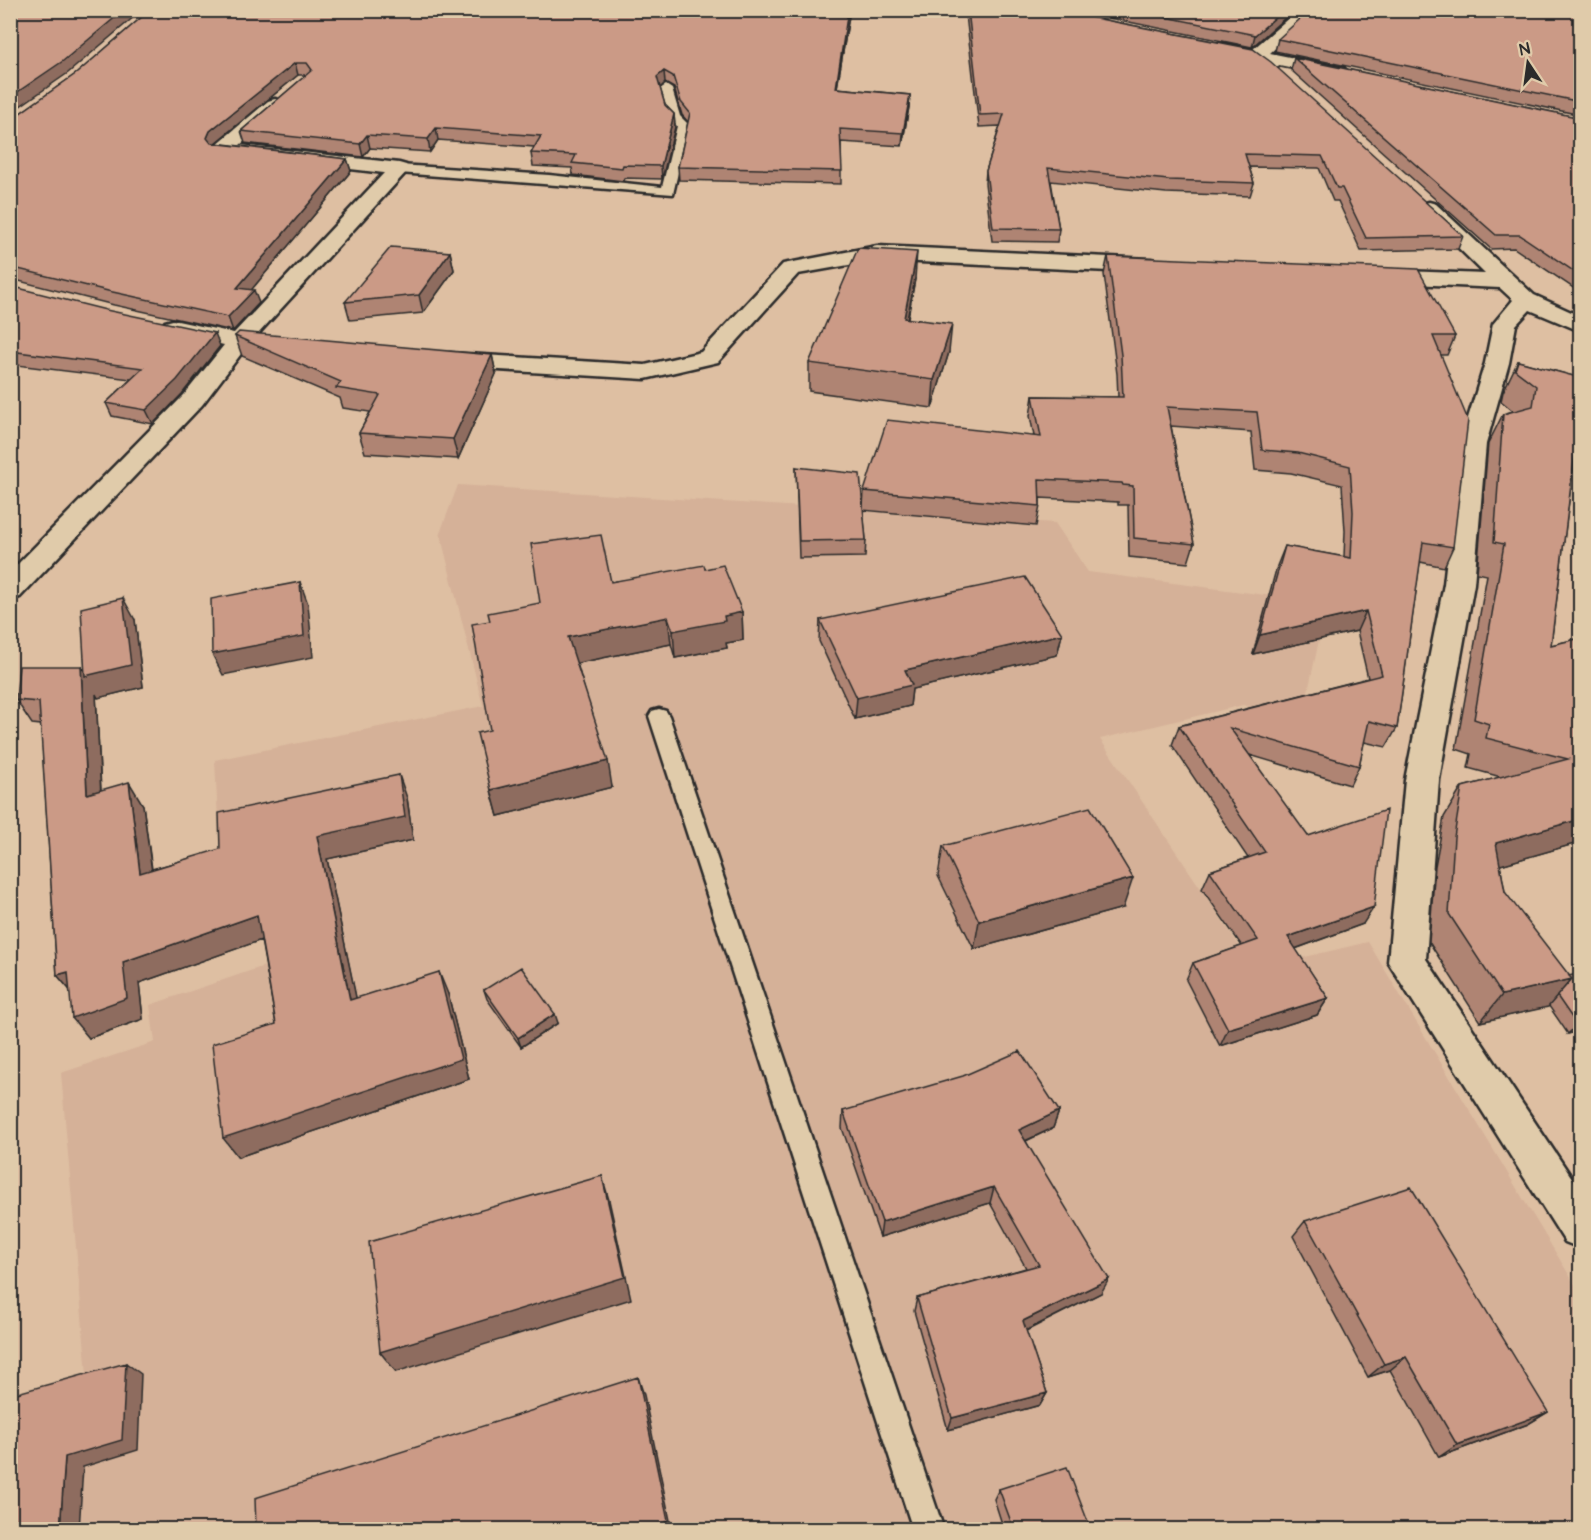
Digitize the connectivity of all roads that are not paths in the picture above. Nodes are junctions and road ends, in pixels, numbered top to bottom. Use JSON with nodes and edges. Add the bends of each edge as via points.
{"nodes":[{"id":1,"x":1309,"y":10,"type":"edge"},
{"id":2,"x":1200,"y":44,"type":"edge"},
{"id":3,"x":1257,"y":55,"type":"junction"},
{"id":4,"x":1350,"y":75,"type":"edge"},
{"id":5,"x":1293,"y":84,"type":"edge"},
{"id":6,"x":666,"y":89,"type":"edge"},
{"id":7,"x":286,"y":96,"type":"edge"},
{"id":8,"x":399,"y":169,"type":"junction"},
{"id":9,"x":1413,"y":193,"type":"edge"},
{"id":10,"x":1177,"y":267,"type":"edge"},
{"id":11,"x":1357,"y":276,"type":"edge"},
{"id":12,"x":1516,"y":290,"type":"junction"},
{"id":13,"x":147,"y":321,"type":"edge"},
{"id":14,"x":1581,"y":324,"type":"edge"},
{"id":15,"x":251,"y":342,"type":"junction"},
{"id":16,"x":423,"y":357,"type":"edge"},
{"id":17,"x":10,"y":590,"type":"edge"},
{"id":18,"x":659,"y":716,"type":"dead end"},
{"id":19,"x":1581,"y":1227,"type":"edge"},
{"id":20,"x":929,"y":1530,"type":"edge"}],
"edges":[{"from":1,"to":3,"type":"street"},
{"from":2,"to":3,"type":"street"},
{"from":3,"to":4,"type":"street"},
{"from":3,"to":5,"type":"street"},
{"from":6,"to":8,"type":"lane","via":[[674,117],[683,125],[668,191]]},
{"from":7,"to":8,"type":"street","via":[[222,149]]},
{"from":8,"to":15,"type":"street"},
{"from":9,"to":12,"type":"street"},
{"from":10,"to":16,"type":"street","via":[[877,253],[791,269],[709,357],[645,372]]},
{"from":11,"to":12,"type":"street"},
{"from":12,"to":14,"type":"street"},
{"from":12,"to":19,"type":"street","via":[[1473,444],[1459,584],[1422,780],[1407,962]]},
{"from":13,"to":15,"type":"street"},
{"from":15,"to":17,"type":"street"},
{"from":18,"to":20,"type":"lane"}]}
